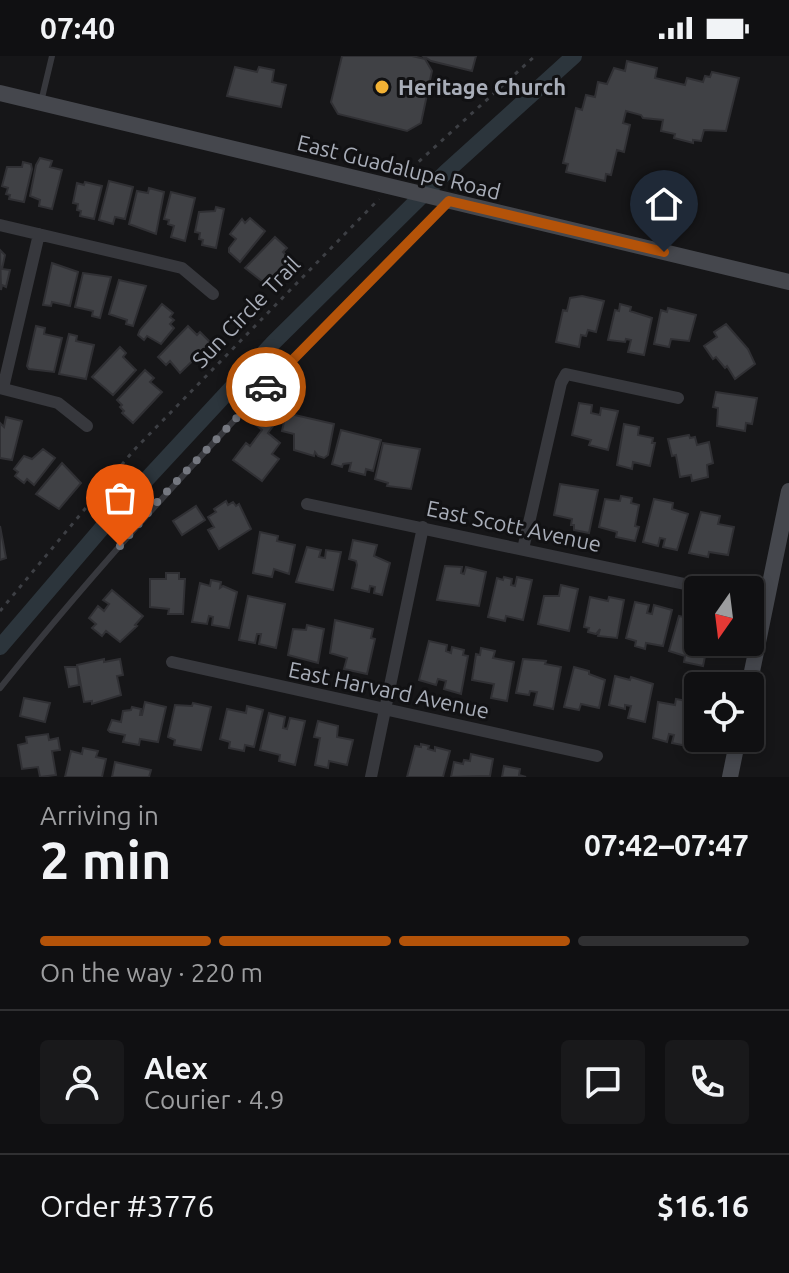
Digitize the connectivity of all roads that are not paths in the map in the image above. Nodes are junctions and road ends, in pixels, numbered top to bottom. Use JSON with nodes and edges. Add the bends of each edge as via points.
{"nodes":[{"id":1,"x":52,"y":56,"type":"edge"},
{"id":2,"x":0,"y":93,"type":"edge"},
{"id":3,"x":41,"y":102,"type":"junction"},
{"id":4,"x":446,"y":201,"type":"junction"},
{"id":5,"x":0,"y":225,"type":"edge"},
{"id":6,"x":39,"y":234,"type":"junction"},
{"id":7,"x":789,"y":282,"type":"edge"},
{"id":8,"x":213,"y":294,"type":"dead end"},
{"id":9,"x":2,"y":388,"type":"edge"},
{"id":10,"x":678,"y":398,"type":"dead end"},
{"id":11,"x":87,"y":426,"type":"dead end"},
{"id":12,"x":789,"y":491,"type":"edge"},
{"id":13,"x":307,"y":504,"type":"dead end"},
{"id":14,"x":423,"y":527,"type":"junction"},
{"id":15,"x":523,"y":549,"type":"junction"},
{"id":16,"x":764,"y":579,"type":"edge"},
{"id":17,"x":684,"y":584,"type":"edge"},
{"id":18,"x":172,"y":662,"type":"dead end"},
{"id":19,"x":0,"y":688,"type":"edge"},
{"id":20,"x":385,"y":709,"type":"junction"},
{"id":21,"x":735,"y":752,"type":"edge"},
{"id":22,"x":597,"y":756,"type":"dead end"},
{"id":23,"x":371,"y":777,"type":"edge"},
{"id":24,"x":730,"y":777,"type":"edge"}],
"edges":[{"from":1,"to":3,"type":"lane"},
{"from":2,"to":3,"type":"main road","name":"East Guadalupe Road"},
{"from":3,"to":4,"type":"main road","name":"East Guadalupe Road"},
{"from":4,"to":7,"type":"main road","name":"East Guadalupe Road"},
{"from":4,"to":19,"type":"lane","via":[[158,501]]},
{"from":5,"to":6,"type":"street"},
{"from":6,"to":8,"type":"street","via":[[182,268]]},
{"from":6,"to":9,"type":"street"},
{"from":9,"to":11,"type":"street","via":[[58,403]]},
{"from":10,"to":15,"type":"street","via":[[566,374]]},
{"from":12,"to":16,"type":"main road"},
{"from":13,"to":14,"type":"street","name":"East Scott Avenue"},
{"from":14,"to":15,"type":"street","name":"East Scott Avenue"},
{"from":14,"to":20,"type":"street"},
{"from":15,"to":17,"type":"street","name":"East Scott Avenue"},
{"from":18,"to":20,"type":"street","name":"East Harvard Avenue"},
{"from":20,"to":22,"type":"street","name":"East Harvard Avenue"},
{"from":20,"to":23,"type":"street"},
{"from":21,"to":24,"type":"main road"}]}
